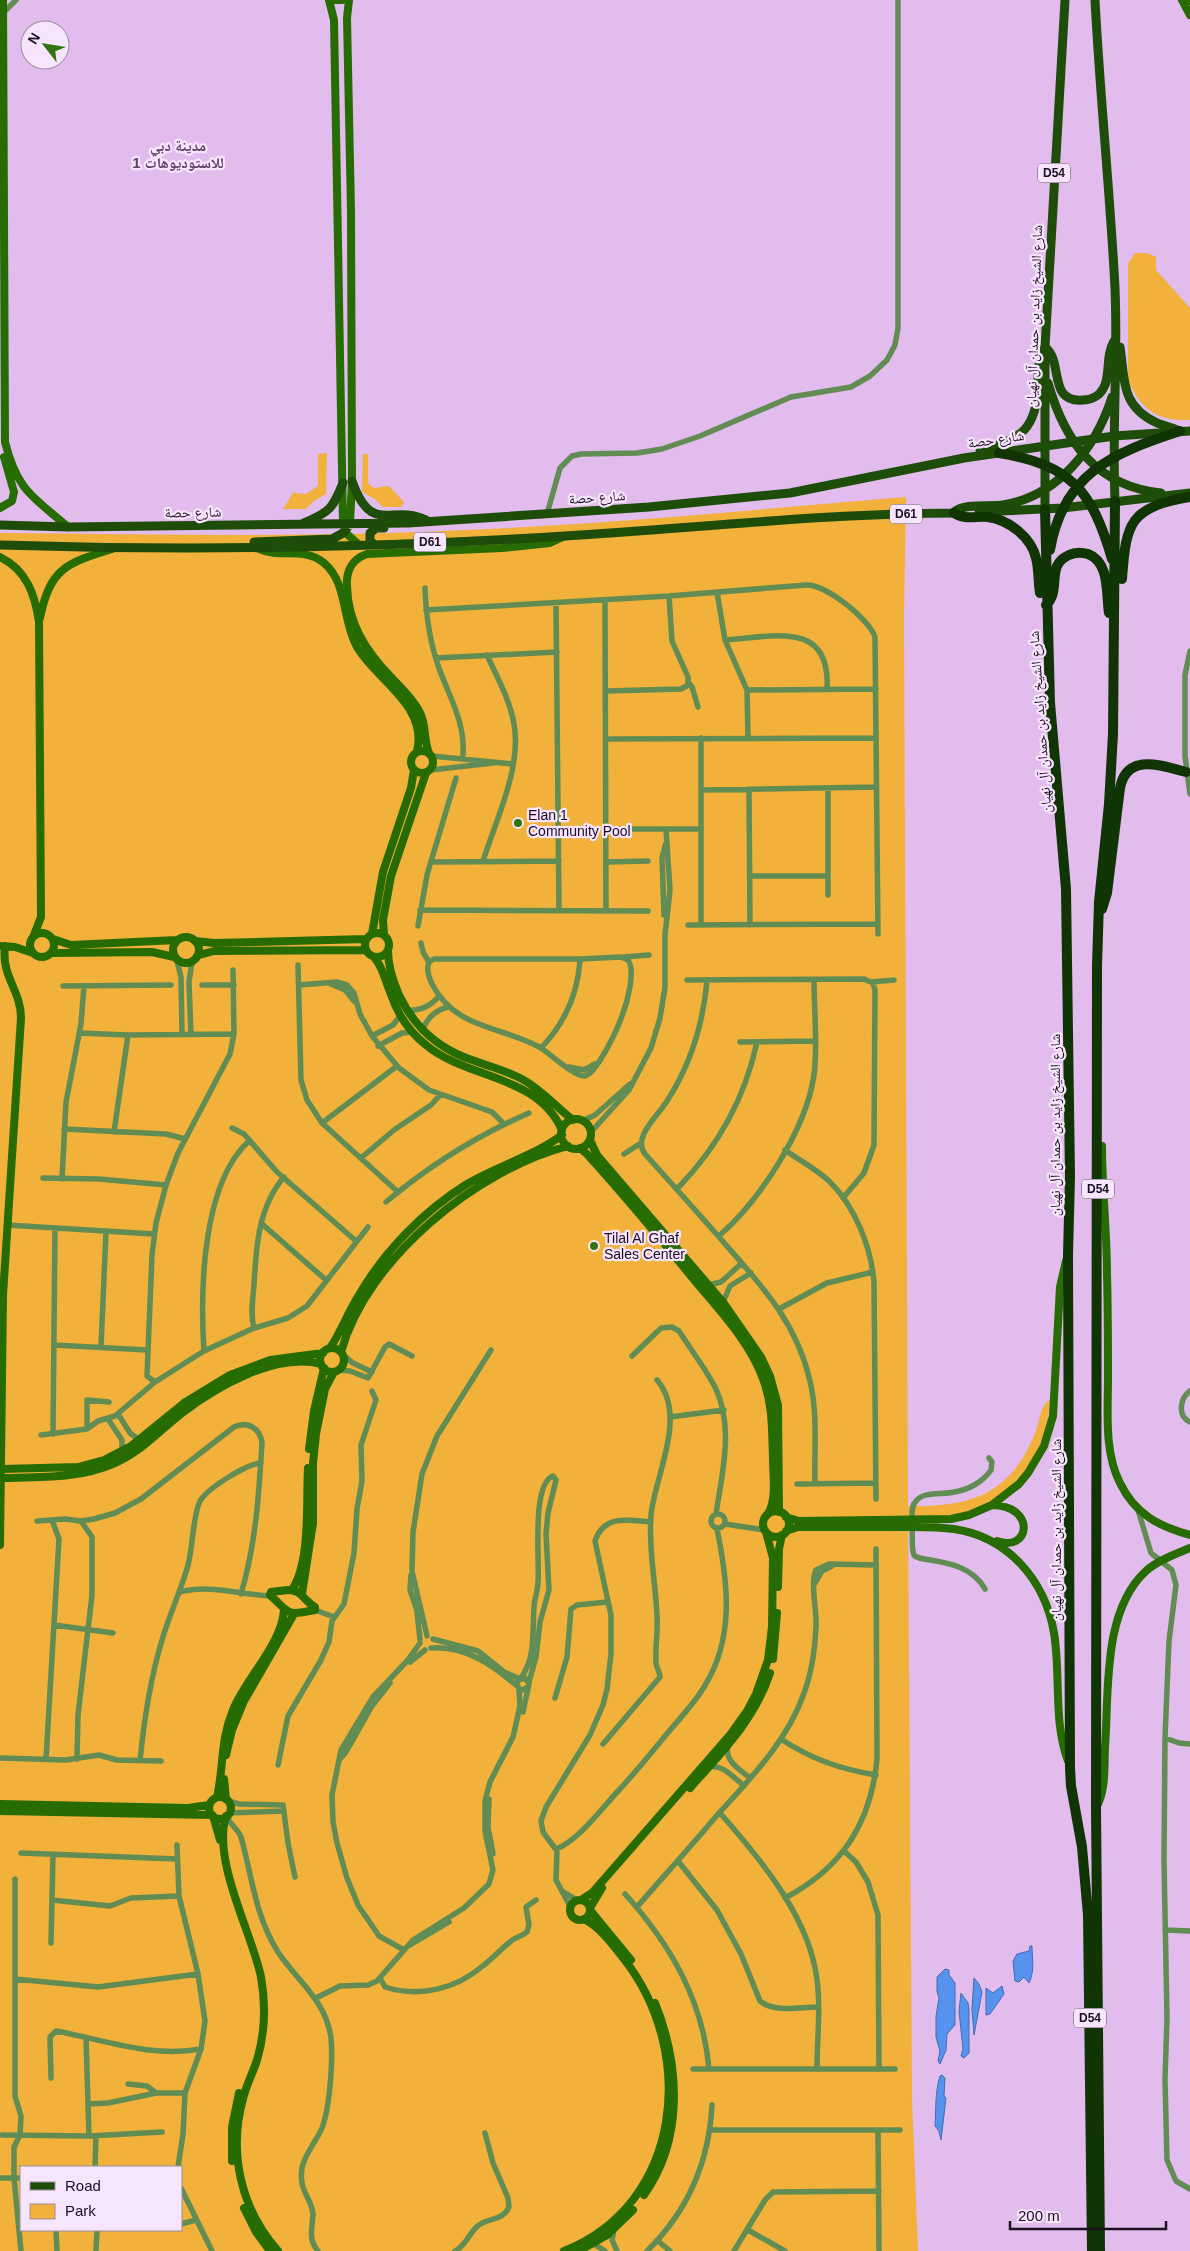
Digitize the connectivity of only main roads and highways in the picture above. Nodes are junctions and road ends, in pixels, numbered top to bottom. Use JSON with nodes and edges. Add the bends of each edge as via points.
{"nodes":[{"id":1,"x":1065,"y":0,"type":"edge"},
{"id":2,"x":1096,"y":0,"type":"edge"},
{"id":3,"x":1116,"y":337,"type":"junction"},
{"id":4,"x":1045,"y":347,"type":"junction"},
{"id":5,"x":1046,"y":373,"type":"junction"},
{"id":6,"x":1114,"y":389,"type":"junction"},
{"id":7,"x":1185,"y":431,"type":"edge"},
{"id":8,"x":1114,"y":436,"type":"junction"},
{"id":9,"x":1094,"y":439,"type":"junction"},
{"id":10,"x":1072,"y":442,"type":"junction"},
{"id":11,"x":1045,"y":446,"type":"junction"},
{"id":12,"x":1000,"y":453,"type":"junction"},
{"id":13,"x":1083,"y":454,"type":"junction"},
{"id":14,"x":1114,"y":456,"type":"junction"},
{"id":15,"x":964,"y":458,"type":"junction"},
{"id":16,"x":1045,"y":464,"type":"junction"},
{"id":17,"x":1097,"y":468,"type":"junction"},
{"id":18,"x":1064,"y":476,"type":"junction"},
{"id":19,"x":1114,"y":478,"type":"junction"},
{"id":20,"x":1078,"y":487,"type":"junction"},
{"id":21,"x":1045,"y":488,"type":"junction"},
{"id":22,"x":1190,"y":492,"type":"edge"},
{"id":23,"x":1176,"y":494,"type":"junction"},
{"id":24,"x":1190,"y":497,"type":"edge"},
{"id":25,"x":1115,"y":501,"type":"junction"},
{"id":26,"x":1091,"y":505,"type":"junction"},
{"id":27,"x":1063,"y":508,"type":"junction"},
{"id":28,"x":1045,"y":509,"type":"junction"},
{"id":29,"x":954,"y":512,"type":"junction"},
{"id":30,"x":428,"y":522,"type":"junction"},
{"id":31,"x":408,"y":523,"type":"junction"},
{"id":32,"x":299,"y":524,"type":"junction"},
{"id":33,"x":0,"y":525,"type":"edge"},
{"id":34,"x":346,"y":526,"type":"junction"},
{"id":35,"x":0,"y":545,"type":"edge"},
{"id":36,"x":374,"y":545,"type":"junction"},
{"id":37,"x":224,"y":548,"type":"junction"},
{"id":38,"x":1116,"y":570,"type":"junction"},
{"id":39,"x":1046,"y":578,"type":"junction"},
{"id":40,"x":1046,"y":605,"type":"junction"},
{"id":41,"x":1114,"y":629,"type":"junction"},
{"id":42,"x":1188,"y":776,"type":"edge"},
{"id":43,"x":1098,"y":914,"type":"junction"},
{"id":44,"x":1092,"y":2251,"type":"edge"},
{"id":45,"x":1100,"y":2251,"type":"edge"}],
"edges":[{"from":1,"to":4,"type":"main road","name":"شارع الشيخ زايد بن حمدان آل نهيان","number":"D54"},
{"from":2,"to":3,"type":"main road","number":"D54","via":[[1103,129],[1110,188]]},
{"from":3,"to":4,"type":"main road","via":[[1108,355],[1103,388],[1094,397],[1082,401],[1069,398],[1060,389],[1054,358]]},
{"from":3,"to":6,"type":"main road","number":"D54"},
{"from":3,"to":7,"type":"main road","via":[[1121,348],[1123,384],[1135,406],[1158,423]]},
{"from":4,"to":5,"type":"main road","name":"شارع الشيخ زايد بن حمدان آل نهيان","number":"D54"},
{"from":4,"to":15,"type":"main road","via":[[1038,366],[1037,402],[1029,424],[1012,440]]},
{"from":5,"to":10,"type":"main road","via":[[1055,405]]},
{"from":5,"to":11,"type":"main road","name":"شارع الشيخ زايد بن حمدان آل نهيان","number":"D54"},
{"from":6,"to":8,"type":"main road","number":"D54"},
{"from":6,"to":9,"type":"main road"},
{"from":7,"to":8,"type":"main road","name":"شارع حصة","number":"D61"},
{"from":7,"to":14,"type":"highway"},
{"from":8,"to":9,"type":"main road","name":"شارع حصة","number":"D61"},
{"from":8,"to":14,"type":"main road","number":"D54"},
{"from":9,"to":10,"type":"main road","name":"شارع حصة","number":"D61"},
{"from":9,"to":13,"type":"main road"},
{"from":10,"to":11,"type":"main road","name":"شارع حصة","number":"D61"},
{"from":10,"to":13,"type":"main road"},
{"from":11,"to":12,"type":"main road","name":"شارع حصة","number":"D61"},
{"from":11,"to":16,"type":"main road","name":"شارع الشيخ زايد بن حمدان آل نهيان","number":"D54"},
{"from":12,"to":15,"type":"main road","name":"شارع حصة","number":"D61"},
{"from":12,"to":16,"type":"highway"},
{"from":13,"to":17,"type":"main road"},
{"from":13,"to":18,"type":"main road"},
{"from":14,"to":17,"type":"highway"},
{"from":14,"to":19,"type":"main road","number":"D54"},
{"from":15,"to":30,"type":"main road","name":"شارع حصة","number":"D61","via":[[790,493]]},
{"from":16,"to":18,"type":"highway"},
{"from":16,"to":21,"type":"main road","name":"شارع الشيخ زايد بن حمدان آل نهيان","number":"D54"},
{"from":17,"to":19,"type":"main road"},
{"from":17,"to":20,"type":"highway"},
{"from":18,"to":20,"type":"highway"},
{"from":18,"to":21,"type":"main road"},
{"from":19,"to":23,"type":"main road","via":[[1134,487]]},
{"from":19,"to":25,"type":"main road","number":"D54"},
{"from":20,"to":26,"type":"highway"},
{"from":20,"to":27,"type":"highway"},
{"from":21,"to":28,"type":"main road","name":"شارع الشيخ زايد بن حمدان آل نهيان","number":"D54"},
{"from":21,"to":29,"type":"main road","via":[[1013,503],[961,508]]},
{"from":22,"to":23,"type":"main road","number":"D61"},
{"from":23,"to":25,"type":"main road","number":"D61"},
{"from":24,"to":41,"type":"highway","via":[[1150,506],[1129,530],[1123,548],[1118,618]]},
{"from":25,"to":26,"type":"main road","number":"D61"},
{"from":25,"to":38,"type":"highway","number":"D54"},
{"from":26,"to":27,"type":"main road","number":"D61"},
{"from":26,"to":38,"type":"highway"},
{"from":27,"to":28,"type":"main road","number":"D61"},
{"from":27,"to":39,"type":"highway","via":[[1054,526]]},
{"from":28,"to":29,"type":"main road","number":"D61"},
{"from":28,"to":39,"type":"highway","name":"شارع الشيخ زايد بن حمدان آل نهيان","number":"D54"},
{"from":29,"to":36,"type":"main road","number":"D61"},
{"from":29,"to":40,"type":"highway","via":[[966,517],[1000,520],[1022,534],[1034,552],[1040,590]]},
{"from":30,"to":31,"type":"main road","name":"شارع حصة","number":"D61"},
{"from":30,"to":32,"type":"main road","via":[[414,516],[383,516],[370,512],[347,482],[328,512]]},
{"from":31,"to":34,"type":"main road","name":"شارع حصة","number":"D61"},
{"from":31,"to":36,"type":"main road","via":[[401,527],[372,530],[370,540]]},
{"from":32,"to":33,"type":"main road","name":"شارع حصة","number":"D61"},
{"from":32,"to":34,"type":"main road","name":"شارع حصة","number":"D61"},
{"from":34,"to":37,"type":"main road","via":[[332,539],[259,542]]},
{"from":35,"to":37,"type":"main road","number":"D61"},
{"from":36,"to":37,"type":"main road","number":"D61"},
{"from":38,"to":41,"type":"highway","number":"D54"},
{"from":39,"to":40,"type":"highway","name":"شارع الشيخ زايد بن حمدان آل نهيان","number":"D54"},
{"from":40,"to":41,"type":"highway","via":[[1053,595],[1054,572],[1060,560],[1071,554],[1084,553],[1096,559],[1103,570]]},
{"from":40,"to":44,"type":"highway","name":"شارع الشيخ زايد بن حمدان آل نهيان","number":"D54","via":[[1050,703],[1066,889],[1070,1176],[1070,1768],[1088,1915]]},
{"from":41,"to":43,"type":"highway","number":"D54","via":[[1112,769]]},
{"from":42,"to":43,"type":"highway","via":[[1148,764],[1135,767],[1124,776],[1107,893]]},
{"from":43,"to":45,"type":"highway","number":"D54","via":[[1096,1808]]}]}
